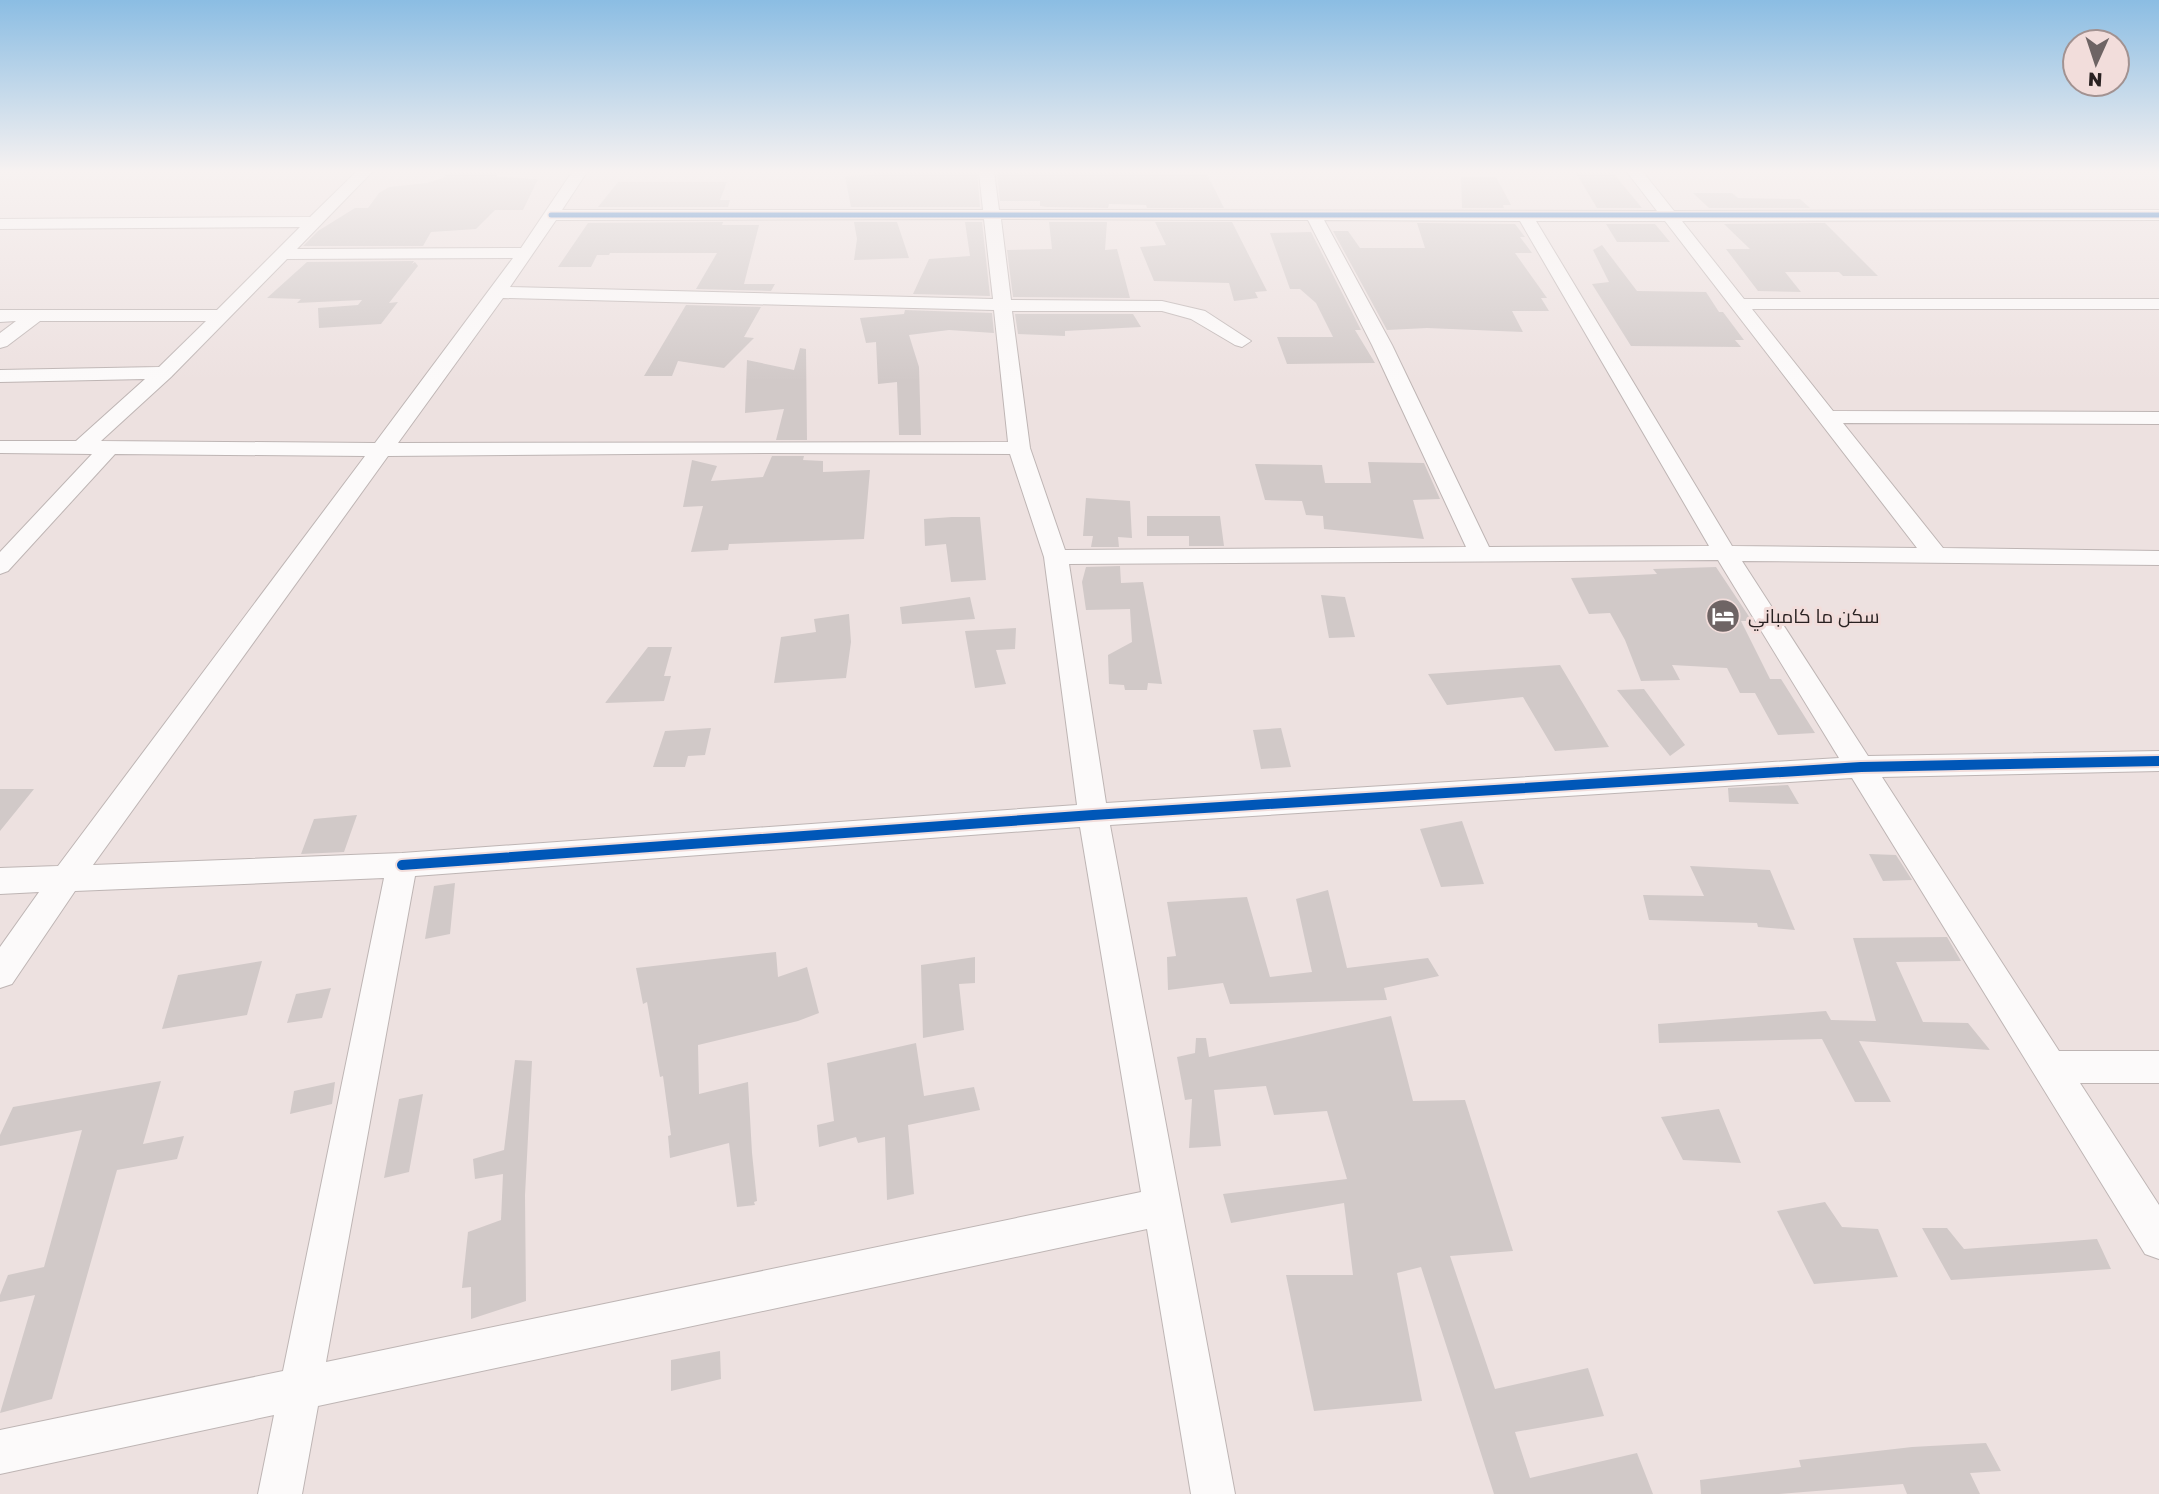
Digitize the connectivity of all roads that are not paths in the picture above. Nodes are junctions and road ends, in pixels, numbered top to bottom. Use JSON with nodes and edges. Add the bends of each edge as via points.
{"nodes":[{"id":1,"x":296,"y":242,"type":"edge"},
{"id":2,"x":533,"y":242,"type":"edge"},
{"id":3,"x":996,"y":242,"type":"edge"},
{"id":4,"x":1327,"y":242,"type":"edge"},
{"id":5,"x":1541,"y":242,"type":"edge"},
{"id":6,"x":1688,"y":242,"type":"edge"},
{"id":7,"x":526,"y":253,"type":"junction"},
{"id":8,"x":284,"y":254,"type":"junction"},
{"id":9,"x":497,"y":292,"type":"junction"},
{"id":10,"x":1736,"y":304,"type":"junction"},
{"id":11,"x":2159,"y":304,"type":"edge"},
{"id":12,"x":1004,"y":305,"type":"junction"},
{"id":13,"x":223,"y":314,"type":"junction"},
{"id":14,"x":0,"y":316,"type":"edge"},
{"id":15,"x":35,"y":316,"type":"junction"},
{"id":16,"x":1242,"y":341,"type":"dead end"},
{"id":17,"x":0,"y":342,"type":"edge"},
{"id":18,"x":164,"y":373,"type":"junction"},
{"id":19,"x":0,"y":376,"type":"edge"},
{"id":20,"x":1829,"y":417,"type":"junction"},
{"id":21,"x":2159,"y":418,"type":"edge"},
{"id":22,"x":83,"y":446,"type":"junction"},
{"id":23,"x":111,"y":446,"type":"junction"},
{"id":24,"x":0,"y":447,"type":"edge"},
{"id":25,"x":384,"y":448,"type":"junction"},
{"id":26,"x":1019,"y":448,"type":"junction"},
{"id":27,"x":1725,"y":553,"type":"junction"},
{"id":28,"x":1481,"y":554,"type":"junction"},
{"id":29,"x":1056,"y":556,"type":"junction"},
{"id":30,"x":1937,"y":557,"type":"junction"},
{"id":31,"x":2159,"y":558,"type":"edge"},
{"id":32,"x":0,"y":566,"type":"edge"},
{"id":33,"x":2159,"y":761,"type":"edge"},
{"id":34,"x":1861,"y":767,"type":"junction"},
{"id":35,"x":1093,"y":815,"type":"junction"},
{"id":36,"x":402,"y":865,"type":"junction"},
{"id":37,"x":67,"y":877,"type":"junction"},
{"id":38,"x":0,"y":881,"type":"edge"},
{"id":39,"x":0,"y":974,"type":"edge"},
{"id":40,"x":2049,"y":1067,"type":"junction"},
{"id":41,"x":2159,"y":1067,"type":"edge"},
{"id":42,"x":1162,"y":1207,"type":"junction"},
{"id":43,"x":2159,"y":1240,"type":"edge"},
{"id":44,"x":299,"y":1389,"type":"junction"},
{"id":45,"x":0,"y":1452,"type":"edge"},
{"id":46,"x":280,"y":1494,"type":"edge"},
{"id":47,"x":1213,"y":1494,"type":"edge"}],
"edges":[{"from":1,"to":8,"type":"street"},
{"from":2,"to":7,"type":"street"},
{"from":3,"to":12,"type":"street"},
{"from":4,"to":28,"type":"street","via":[[1382,345]]},
{"from":5,"to":27,"type":"street"},
{"from":6,"to":10,"type":"street"},
{"from":7,"to":8,"type":"street"},
{"from":7,"to":9,"type":"street"},
{"from":8,"to":13,"type":"street"},
{"from":9,"to":12,"type":"street"},
{"from":9,"to":25,"type":"street"},
{"from":10,"to":11,"type":"street"},
{"from":10,"to":20,"type":"street"},
{"from":12,"to":16,"type":"street","via":[[1162,306],[1198,315]]},
{"from":12,"to":26,"type":"street"},
{"from":13,"to":15,"type":"street"},
{"from":13,"to":18,"type":"street"},
{"from":14,"to":15,"type":"street"},
{"from":15,"to":17,"type":"street"},
{"from":18,"to":19,"type":"street"},
{"from":18,"to":22,"type":"street"},
{"from":20,"to":21,"type":"street"},
{"from":20,"to":30,"type":"street"},
{"from":22,"to":23,"type":"street"},
{"from":22,"to":24,"type":"street"},
{"from":23,"to":25,"type":"street"},
{"from":23,"to":32,"type":"street"},
{"from":25,"to":26,"type":"street"},
{"from":25,"to":37,"type":"street"},
{"from":26,"to":29,"type":"street"},
{"from":27,"to":28,"type":"street"},
{"from":27,"to":30,"type":"street"},
{"from":27,"to":34,"type":"street"},
{"from":28,"to":29,"type":"street"},
{"from":29,"to":35,"type":"street"},
{"from":30,"to":31,"type":"street"},
{"from":33,"to":34,"type":"street"},
{"from":34,"to":35,"type":"street"},
{"from":34,"to":40,"type":"street"},
{"from":35,"to":36,"type":"street"},
{"from":35,"to":42,"type":"street"},
{"from":36,"to":37,"type":"street"},
{"from":36,"to":44,"type":"street"},
{"from":37,"to":38,"type":"street"},
{"from":37,"to":39,"type":"street"},
{"from":40,"to":41,"type":"street"},
{"from":40,"to":43,"type":"street"},
{"from":42,"to":44,"type":"street"},
{"from":42,"to":47,"type":"street"},
{"from":44,"to":45,"type":"street"},
{"from":44,"to":46,"type":"street"}]}
